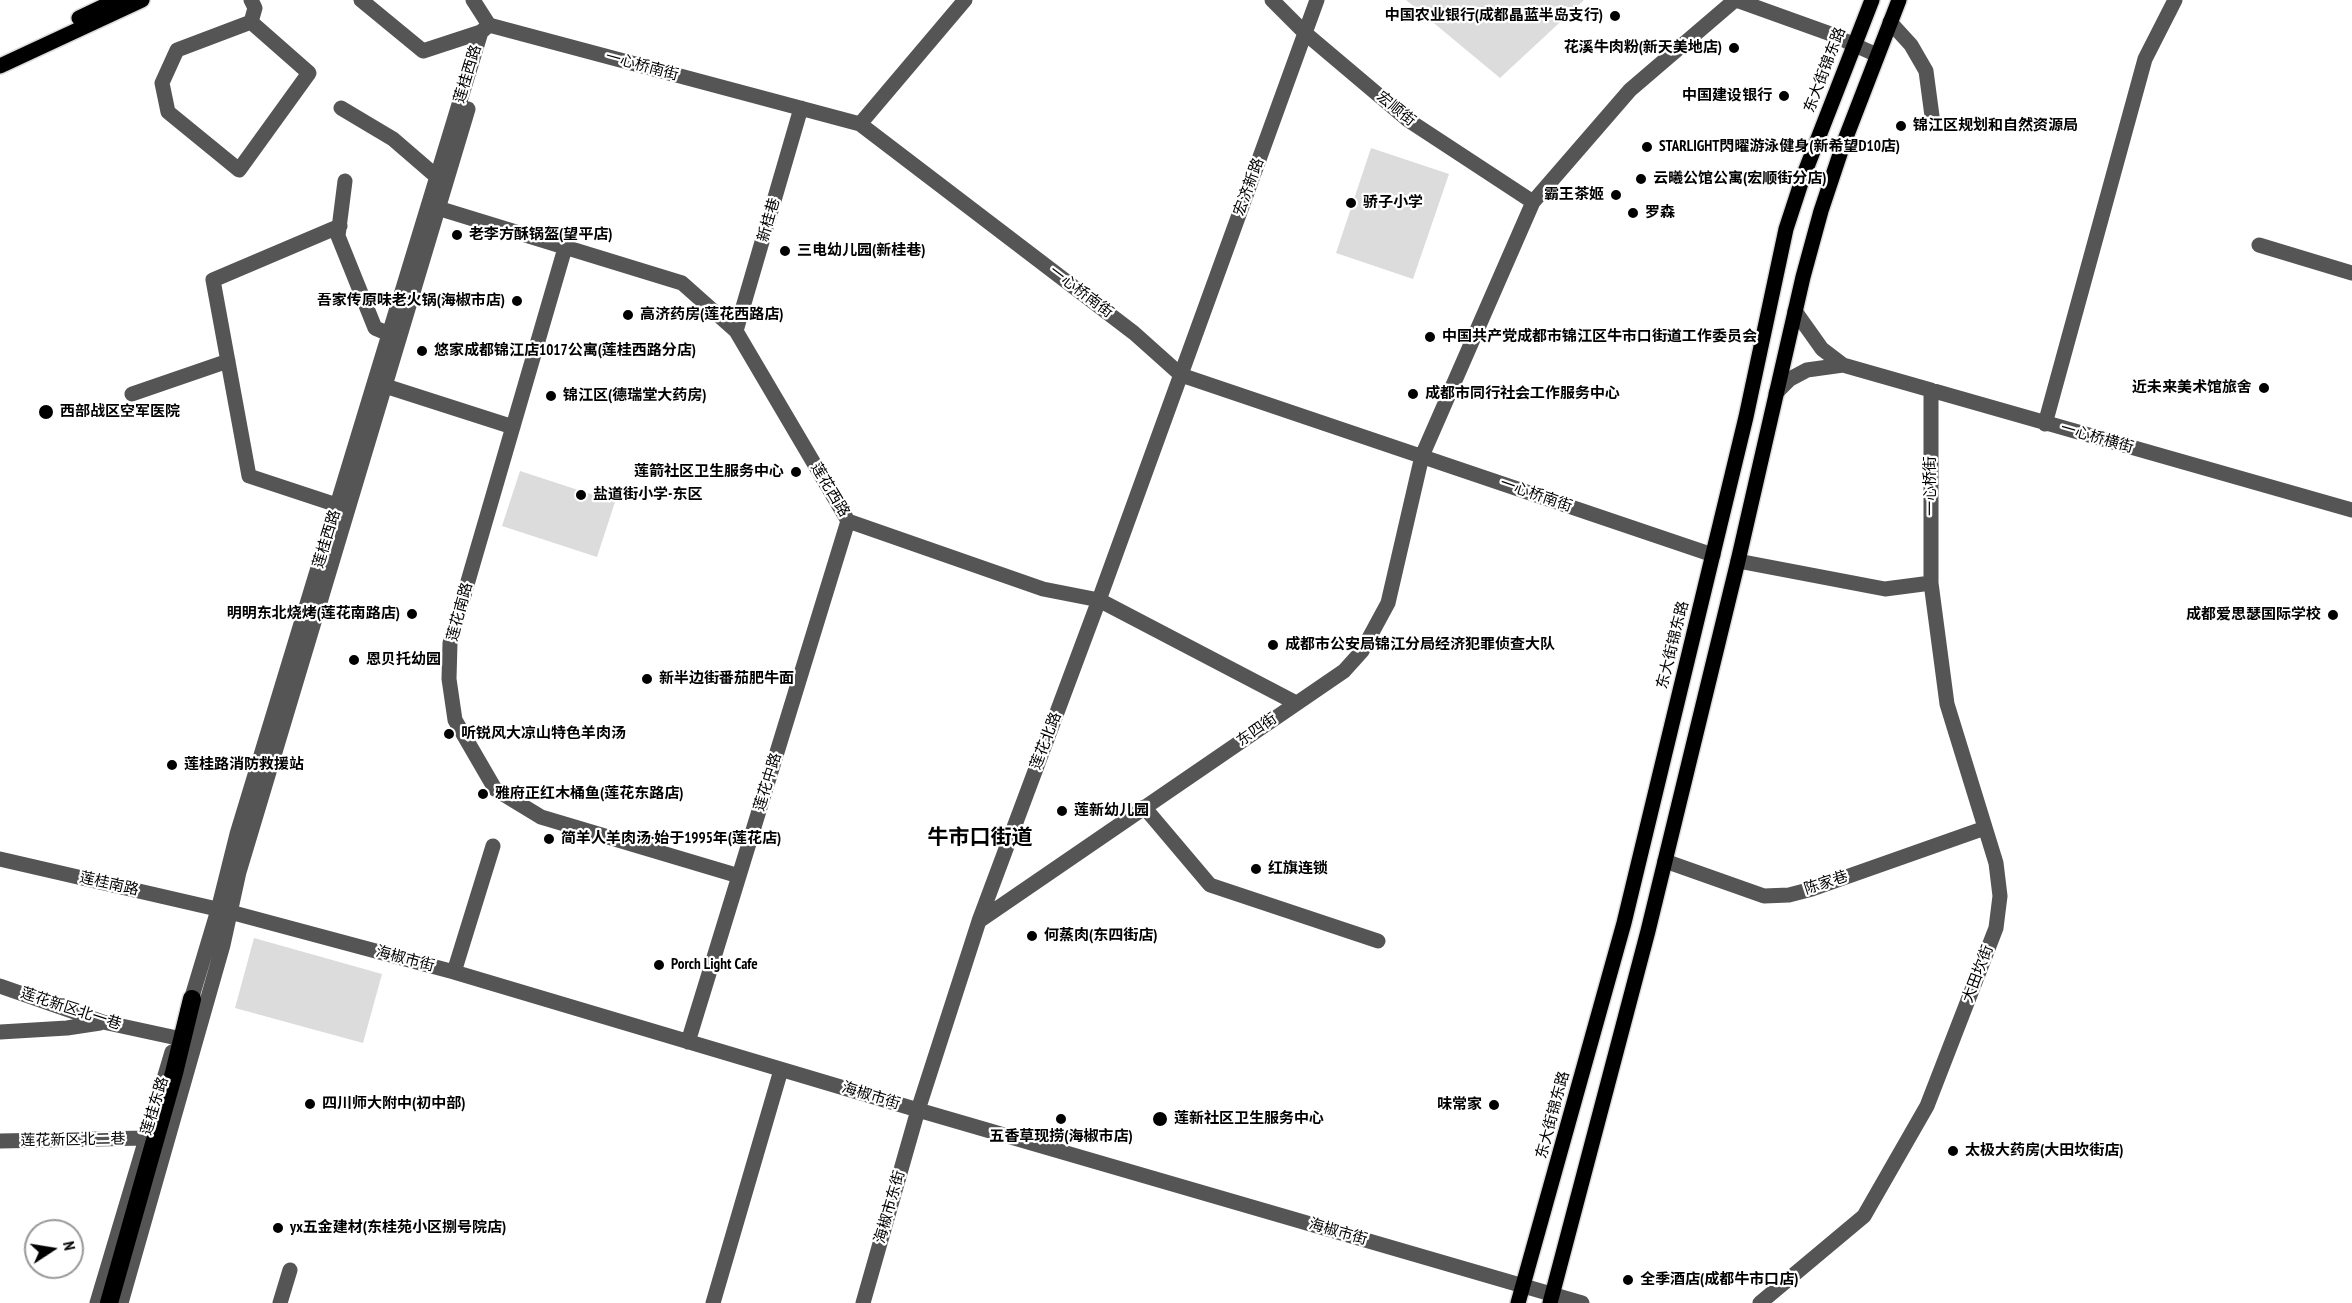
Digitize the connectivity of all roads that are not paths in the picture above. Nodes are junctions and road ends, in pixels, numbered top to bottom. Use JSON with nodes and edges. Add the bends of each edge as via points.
{"nodes":[{"id":1,"x":117,"y":0,"type":"edge"},
{"id":2,"x":142,"y":0,"type":"edge"},
{"id":3,"x":361,"y":0,"type":"edge"},
{"id":4,"x":473,"y":0,"type":"edge"},
{"id":5,"x":966,"y":0,"type":"edge"},
{"id":6,"x":1272,"y":0,"type":"edge"},
{"id":7,"x":1317,"y":0,"type":"edge"},
{"id":8,"x":1735,"y":0,"type":"edge"},
{"id":9,"x":1872,"y":0,"type":"edge"},
{"id":10,"x":1899,"y":0,"type":"edge"},
{"id":11,"x":2175,"y":0,"type":"edge"},
{"id":12,"x":256,"y":8,"type":"edge"},
{"id":13,"x":1890,"y":22,"type":"junction"},
{"id":14,"x":485,"y":29,"type":"junction"},
{"id":15,"x":1305,"y":33,"type":"junction"},
{"id":16,"x":1854,"y":44,"type":"junction"},
{"id":17,"x":0,"y":54,"type":"edge"},
{"id":18,"x":1877,"y":55,"type":"junction"},
{"id":19,"x":0,"y":66,"type":"edge"},
{"id":20,"x":341,"y":108,"type":"dead end"},
{"id":21,"x":801,"y":108,"type":"junction"},
{"id":22,"x":1932,"y":116,"type":"dead end"},
{"id":23,"x":860,"y":124,"type":"junction"},
{"id":24,"x":437,"y":177,"type":"junction"},
{"id":25,"x":345,"y":181,"type":"dead end"},
{"id":26,"x":1533,"y":202,"type":"junction"},
{"id":27,"x":434,"y":207,"type":"junction"},
{"id":28,"x":340,"y":226,"type":"junction"},
{"id":29,"x":2259,"y":245,"type":"dead end"},
{"id":30,"x":565,"y":248,"type":"junction"},
{"id":31,"x":2352,"y":273,"type":"edge"},
{"id":32,"x":1775,"y":281,"type":"junction"},
{"id":33,"x":1801,"y":287,"type":"junction"},
{"id":34,"x":1796,"y":310,"type":"junction"},
{"id":35,"x":736,"y":331,"type":"junction"},
{"id":36,"x":389,"y":334,"type":"junction"},
{"id":37,"x":228,"y":361,"type":"junction"},
{"id":38,"x":1843,"y":365,"type":"junction"},
{"id":39,"x":1181,"y":375,"type":"junction"},
{"id":40,"x":380,"y":385,"type":"junction"},
{"id":41,"x":1753,"y":388,"type":"junction"},
{"id":42,"x":1931,"y":390,"type":"junction"},
{"id":43,"x":1776,"y":393,"type":"junction"},
{"id":44,"x":132,"y":394,"type":"dead end"},
{"id":45,"x":2045,"y":424,"type":"junction"},
{"id":46,"x":513,"y":427,"type":"junction"},
{"id":47,"x":1422,"y":456,"type":"junction"},
{"id":48,"x":343,"y":507,"type":"junction"},
{"id":49,"x":2352,"y":510,"type":"edge"},
{"id":50,"x":848,"y":521,"type":"junction"},
{"id":51,"x":1713,"y":555,"type":"junction"},
{"id":52,"x":1738,"y":561,"type":"junction"},
{"id":53,"x":1931,"y":583,"type":"junction"},
{"id":54,"x":1099,"y":600,"type":"junction"},
{"id":55,"x":1296,"y":703,"type":"junction"},
{"id":56,"x":1144,"y":807,"type":"junction"},
{"id":57,"x":1985,"y":828,"type":"junction"},
{"id":58,"x":493,"y":846,"type":"dead end"},
{"id":59,"x":0,"y":859,"type":"edge"},
{"id":60,"x":1665,"y":861,"type":"junction"},
{"id":61,"x":739,"y":876,"type":"junction"},
{"id":62,"x":224,"y":911,"type":"junction"},
{"id":63,"x":979,"y":921,"type":"junction"},
{"id":64,"x":1378,"y":941,"type":"dead end"},
{"id":65,"x":454,"y":972,"type":"junction"},
{"id":66,"x":0,"y":986,"type":"edge"},
{"id":67,"x":192,"y":999,"type":"junction"},
{"id":68,"x":103,"y":1022,"type":"junction"},
{"id":69,"x":0,"y":1032,"type":"edge"},
{"id":70,"x":177,"y":1038,"type":"junction"},
{"id":71,"x":688,"y":1042,"type":"junction"},
{"id":72,"x":782,"y":1070,"type":"junction"},
{"id":73,"x":918,"y":1110,"type":"junction"},
{"id":74,"x":145,"y":1138,"type":"junction"},
{"id":75,"x":0,"y":1141,"type":"edge"},
{"id":76,"x":290,"y":1270,"type":"dead end"},
{"id":77,"x":1524,"y":1287,"type":"junction"},
{"id":78,"x":1552,"y":1299,"type":"edge"},
{"id":79,"x":97,"y":1303,"type":"edge"},
{"id":80,"x":109,"y":1303,"type":"edge"},
{"id":81,"x":121,"y":1303,"type":"edge"},
{"id":82,"x":280,"y":1303,"type":"edge"},
{"id":83,"x":713,"y":1303,"type":"edge"},
{"id":84,"x":863,"y":1303,"type":"edge"},
{"id":85,"x":1518,"y":1303,"type":"edge"},
{"id":86,"x":1582,"y":1303,"type":"edge"},
{"id":87,"x":1760,"y":1303,"type":"edge"}],
"edges":[{"from":1,"to":17,"type":"main road"},
{"from":2,"to":19,"type":"main road"},
{"from":3,"to":14,"type":"street","via":[[423,51]]},
{"from":4,"to":14,"type":"street"},
{"from":5,"to":23,"type":"street"},
{"from":6,"to":15,"type":"street","name":"宏顺街"},
{"from":7,"to":15,"type":"street","name":"宏济新路"},
{"from":8,"to":16,"type":"street"},
{"from":8,"to":26,"type":"street","name":"东四街","via":[[1630,90]]},
{"from":9,"to":16,"type":"main road","name":"东大街锦东路"},
{"from":10,"to":13,"type":"main road"},
{"from":11,"to":45,"type":"street","via":[[2145,59]]},
{"from":12,"to":12,"type":"street","via":[[309,73],[239,170],[168,112],[162,83],[177,50]]},
{"from":13,"to":18,"type":"main road"},
{"from":13,"to":22,"type":"street","via":[[1926,70]]},
{"from":14,"to":21,"type":"street","name":"一心桥南街"},
{"from":14,"to":24,"type":"street","name":"莲桂西路"},
{"from":14,"to":27,"type":"street","name":"莲桂西路","via":[[490,36]]},
{"from":15,"to":26,"type":"street","name":"宏顺街","via":[[1408,120]]},
{"from":15,"to":39,"type":"street","name":"宏济新路"},
{"from":16,"to":18,"type":"street"},
{"from":16,"to":32,"type":"main road","name":"东大街锦东路","via":[[1803,177]]},
{"from":18,"to":33,"type":"main road","via":[[1825,200]]},
{"from":20,"to":24,"type":"street","via":[[393,139]]},
{"from":21,"to":23,"type":"street","name":"一心桥南街"},
{"from":21,"to":35,"type":"street","name":"新桂巷"},
{"from":23,"to":39,"type":"street","name":"一心桥南街","via":[[1134,333]]},
{"from":24,"to":27,"type":"street","name":"莲桂西路"},
{"from":25,"to":28,"type":"street"},
{"from":26,"to":47,"type":"street","name":"东四街"},
{"from":27,"to":30,"type":"street","name":"莲花西路"},
{"from":27,"to":36,"type":"street","name":"莲桂西路"},
{"from":27,"to":40,"type":"street","name":"莲桂西路"},
{"from":28,"to":36,"type":"street","via":[[338,236],[375,328]]},
{"from":28,"to":37,"type":"street","via":[[213,280]]},
{"from":29,"to":31,"type":"street"},
{"from":30,"to":35,"type":"street","name":"莲花西路","via":[[682,283]]},
{"from":30,"to":46,"type":"street","name":"莲花南路"},
{"from":32,"to":33,"type":"main road"},
{"from":32,"to":41,"type":"main road","name":"东大街锦东路"},
{"from":33,"to":34,"type":"main road"},
{"from":34,"to":38,"type":"street","name":"一心桥横街","via":[[1822,349]]},
{"from":34,"to":43,"type":"main road"},
{"from":35,"to":50,"type":"street","name":"莲花西路"},
{"from":36,"to":40,"type":"street","name":"莲桂西路"},
{"from":37,"to":44,"type":"street"},
{"from":37,"to":48,"type":"street","via":[[249,476]]},
{"from":38,"to":42,"type":"street","name":"一心桥横街"},
{"from":38,"to":43,"type":"street","name":"一心桥横街","via":[[1807,370]]},
{"from":39,"to":47,"type":"street","name":"一心桥南街"},
{"from":39,"to":54,"type":"street","name":"莲花北路"},
{"from":40,"to":46,"type":"street"},
{"from":40,"to":48,"type":"street","name":"莲桂西路"},
{"from":41,"to":43,"type":"main road"},
{"from":41,"to":51,"type":"main road","name":"东大街锦东路"},
{"from":42,"to":45,"type":"street","name":"一心桥横街"},
{"from":42,"to":53,"type":"street","name":"一心桥街"},
{"from":43,"to":52,"type":"main road"},
{"from":45,"to":49,"type":"street","name":"一心桥横街"},
{"from":46,"to":61,"type":"street","name":"莲花南路","via":[[450,643],[448,679],[455,720],[495,789],[541,817]]},
{"from":47,"to":51,"type":"street","name":"一心桥南街"},
{"from":47,"to":55,"type":"street","name":"东四街","via":[[1388,603],[1377,626],[1344,671]]},
{"from":48,"to":62,"type":"street","name":"莲桂西路","via":[[239,872]]},
{"from":50,"to":54,"type":"street","name":"莲花西路","via":[[1043,589]]},
{"from":50,"to":61,"type":"street","name":"莲花中路"},
{"from":51,"to":77,"type":"main road","name":"东大街锦东路","via":[[1624,923]]},
{"from":52,"to":53,"type":"street","via":[[1885,589]]},
{"from":52,"to":60,"type":"main road"},
{"from":53,"to":57,"type":"street","name":"大田坎街","via":[[1947,704]]},
{"from":54,"to":55,"type":"street","name":"莲花西路"},
{"from":54,"to":63,"type":"street","name":"莲花北路"},
{"from":55,"to":56,"type":"street","name":"东四街"},
{"from":56,"to":63,"type":"street","name":"东四街"},
{"from":56,"to":64,"type":"street","via":[[1210,885]]},
{"from":57,"to":60,"type":"street","name":"陈家巷","via":[[1789,895],[1764,896]]},
{"from":57,"to":87,"type":"street","name":"大田坎街","via":[[1996,863],[2000,896],[1996,928],[1927,1106],[1864,1216]]},
{"from":58,"to":65,"type":"street"},
{"from":59,"to":62,"type":"street","name":"莲桂南路"},
{"from":60,"to":78,"type":"main road"},
{"from":61,"to":71,"type":"street","name":"莲花中路"},
{"from":62,"to":65,"type":"street","name":"海椒市街"},
{"from":62,"to":67,"type":"street","name":"莲桂东路"},
{"from":62,"to":81,"type":"street","name":"莲桂东路","via":[[223,945]]},
{"from":63,"to":73,"type":"street","name":"莲花北路"},
{"from":65,"to":71,"type":"street","name":"海椒市街"},
{"from":66,"to":68,"type":"street","name":"莲花新区北一巷"},
{"from":67,"to":70,"type":"street","name":"莲桂东路"},
{"from":67,"to":80,"type":"highway"},
{"from":68,"to":69,"type":"street","via":[[67,1029]]},
{"from":68,"to":70,"type":"street","name":"莲花新区北一巷"},
{"from":70,"to":74,"type":"street","name":"莲桂东路"},
{"from":71,"to":72,"type":"street","name":"海椒市街"},
{"from":72,"to":73,"type":"street","name":"海椒市街"},
{"from":72,"to":83,"type":"street"},
{"from":73,"to":77,"type":"street","name":"海椒市街"},
{"from":73,"to":84,"type":"street","name":"海椒市东街"},
{"from":74,"to":75,"type":"street","name":"莲花新区北二巷"},
{"from":74,"to":79,"type":"street","name":"莲桂东路"},
{"from":76,"to":82,"type":"street"},
{"from":77,"to":78,"type":"street","name":"海椒市街"},
{"from":77,"to":85,"type":"main road","name":"东大街锦东路"},
{"from":78,"to":86,"type":"street","name":"海椒市街"}]}
